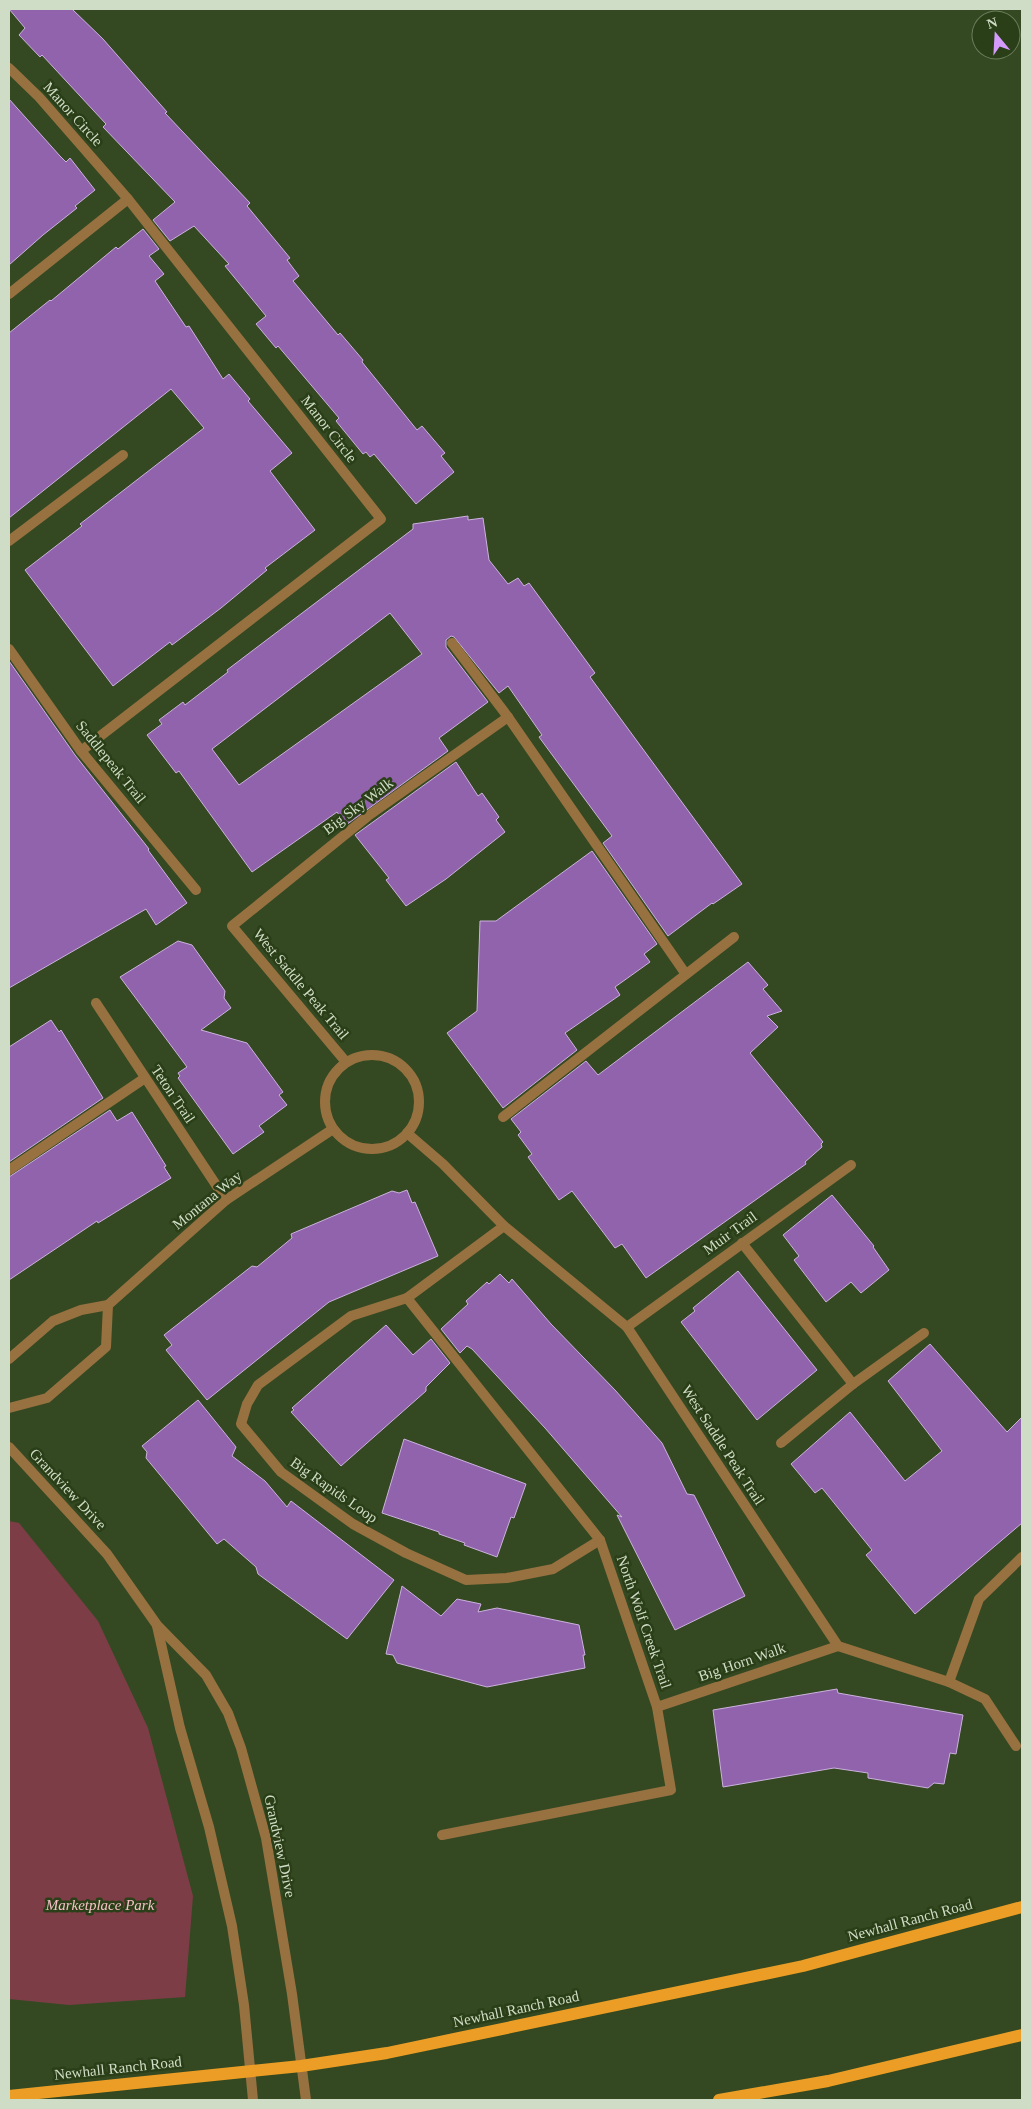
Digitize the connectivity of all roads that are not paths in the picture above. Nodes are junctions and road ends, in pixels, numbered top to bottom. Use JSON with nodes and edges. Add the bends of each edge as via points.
{"nodes":[{"id":1,"x":9,"y":68,"type":"edge"},
{"id":2,"x":128,"y":199,"type":"junction"},
{"id":3,"x":9,"y":294,"type":"edge"},
{"id":4,"x":123,"y":455,"type":"dead end"},
{"id":5,"x":9,"y":540,"type":"edge"},
{"id":6,"x":452,"y":643,"type":"dead end"},
{"id":7,"x":9,"y":649,"type":"edge"},
{"id":8,"x":508,"y":717,"type":"junction"},
{"id":9,"x":81,"y":751,"type":"junction"},
{"id":10,"x":196,"y":890,"type":"dead end"},
{"id":11,"x":232,"y":926,"type":"joint"},
{"id":12,"x":734,"y":937,"type":"dead end"},
{"id":13,"x":685,"y":973,"type":"junction"},
{"id":14,"x":96,"y":1003,"type":"dead end"},
{"id":15,"x":346,"y":1062,"type":"junction"},
{"id":16,"x":145,"y":1078,"type":"junction"},
{"id":17,"x":504,"y":1117,"type":"dead end"},
{"id":18,"x":333,"y":1129,"type":"junction"},
{"id":19,"x":408,"y":1133,"type":"junction"},
{"id":20,"x":851,"y":1165,"type":"dead end"},
{"id":21,"x":9,"y":1170,"type":"edge"},
{"id":22,"x":226,"y":1200,"type":"junction"},
{"id":23,"x":504,"y":1226,"type":"junction"},
{"id":24,"x":742,"y":1242,"type":"junction"},
{"id":25,"x":407,"y":1298,"type":"junction"},
{"id":26,"x":108,"y":1305,"type":"junction"},
{"id":27,"x":627,"y":1327,"type":"junction"},
{"id":28,"x":924,"y":1333,"type":"dead end"},
{"id":29,"x":9,"y":1359,"type":"edge"},
{"id":30,"x":853,"y":1384,"type":"junction"},
{"id":31,"x":9,"y":1408,"type":"edge"},
{"id":32,"x":781,"y":1443,"type":"dead end"},
{"id":33,"x":9,"y":1447,"type":"edge"},
{"id":34,"x":600,"y":1540,"type":"junction"},
{"id":35,"x":1022,"y":1557,"type":"edge"},
{"id":36,"x":157,"y":1625,"type":"junction"},
{"id":37,"x":838,"y":1646,"type":"junction"},
{"id":38,"x":950,"y":1682,"type":"junction"},
{"id":39,"x":657,"y":1707,"type":"junction"},
{"id":40,"x":1016,"y":1746,"type":"dead end"},
{"id":41,"x":442,"y":1835,"type":"dead end"},
{"id":42,"x":1022,"y":1907,"type":"edge"},
{"id":43,"x":1022,"y":2036,"type":"edge"},
{"id":44,"x":301,"y":2066,"type":"junction"},
{"id":45,"x":250,"y":2071,"type":"junction"},
{"id":46,"x":9,"y":2096,"type":"edge"},
{"id":47,"x":253,"y":2100,"type":"edge"},
{"id":48,"x":306,"y":2100,"type":"edge"},
{"id":49,"x":719,"y":2100,"type":"edge"}],
"edges":[{"from":1,"to":2,"type":"street","name":"Manor Circle","via":[[39,97]]},
{"from":2,"to":3,"type":"street"},
{"from":2,"to":9,"type":"street","name":"Manor Circle","via":[[381,519]]},
{"from":4,"to":5,"type":"street"},
{"from":6,"to":8,"type":"street"},
{"from":7,"to":9,"type":"street","name":"Saddlepeak Trail"},
{"from":8,"to":11,"type":"street","name":"Big Sky Walk","via":[[368,816]]},
{"from":8,"to":13,"type":"street"},
{"from":9,"to":10,"type":"street","name":"Saddlepeak Trail"},
{"from":11,"to":15,"type":"street","name":"West Saddle Peak Trail"},
{"from":12,"to":13,"type":"street"},
{"from":13,"to":17,"type":"street"},
{"from":14,"to":16,"type":"street","name":"Teton Trail"},
{"from":15,"to":18,"type":"street","via":[[327,1085],[324,1100],[326,1115]]},
{"from":15,"to":19,"type":"street","via":[[376,1054],[403,1066],[418,1091],[419,1106]]},
{"from":16,"to":21,"type":"street"},
{"from":16,"to":22,"type":"street","name":"Teton Trail"},
{"from":18,"to":19,"type":"street","via":[[355,1146],[369,1149],[390,1145]]},
{"from":18,"to":22,"type":"street","name":"Montana Way"},
{"from":19,"to":23,"type":"street","name":"West Saddle Peak Trail"},
{"from":20,"to":24,"type":"street","name":"Muir Trail"},
{"from":22,"to":26,"type":"street","name":"Montana Way"},
{"from":23,"to":25,"type":"street","name":"Big Rapids Loop"},
{"from":23,"to":27,"type":"street","name":"West Saddle Peak Trail"},
{"from":24,"to":27,"type":"street","name":"Muir Trail"},
{"from":24,"to":30,"type":"street"},
{"from":25,"to":34,"type":"street","name":"North Wolf Creek Trail"},
{"from":25,"to":34,"type":"street","name":"Big Rapids Loop","via":[[351,1316],[258,1385],[246,1404],[241,1424],[280,1472],[353,1524],[466,1580],[507,1578],[553,1569]]},
{"from":26,"to":29,"type":"street","via":[[81,1310],[53,1321]]},
{"from":26,"to":31,"type":"street","via":[[106,1347],[47,1398]]},
{"from":27,"to":37,"type":"street","name":"West Saddle Peak Trail"},
{"from":28,"to":30,"type":"street"},
{"from":30,"to":32,"type":"street"},
{"from":33,"to":36,"type":"street","name":"Grandview Drive","via":[[107,1554]]},
{"from":34,"to":39,"type":"street","name":"North Wolf Creek Trail"},
{"from":35,"to":38,"type":"street","via":[[979,1599]]},
{"from":36,"to":44,"type":"street","name":"Grandview Drive","via":[[206,1675],[228,1713],[241,1748],[266,1838]]},
{"from":36,"to":45,"type":"street","name":"Grandview Drive","via":[[180,1728],[209,1827],[232,1926]]},
{"from":37,"to":38,"type":"street"},
{"from":37,"to":39,"type":"street","name":"Big Horn Walk"},
{"from":38,"to":40,"type":"street","via":[[985,1699]]},
{"from":39,"to":41,"type":"street","name":"North Wolf Creek Trail","via":[[671,1790]]},
{"from":42,"to":44,"type":"main road","name":"Newhall Ranch Road","via":[[803,1966],[387,2053]]},
{"from":43,"to":49,"type":"main road","via":[[828,2081]]},
{"from":44,"to":45,"type":"main road","name":"Newhall Ranch Road"},
{"from":44,"to":48,"type":"street","name":"Grandview Drive"},
{"from":45,"to":46,"type":"main road","name":"Newhall Ranch Road"},
{"from":45,"to":47,"type":"street","name":"Grandview Drive"}]}
